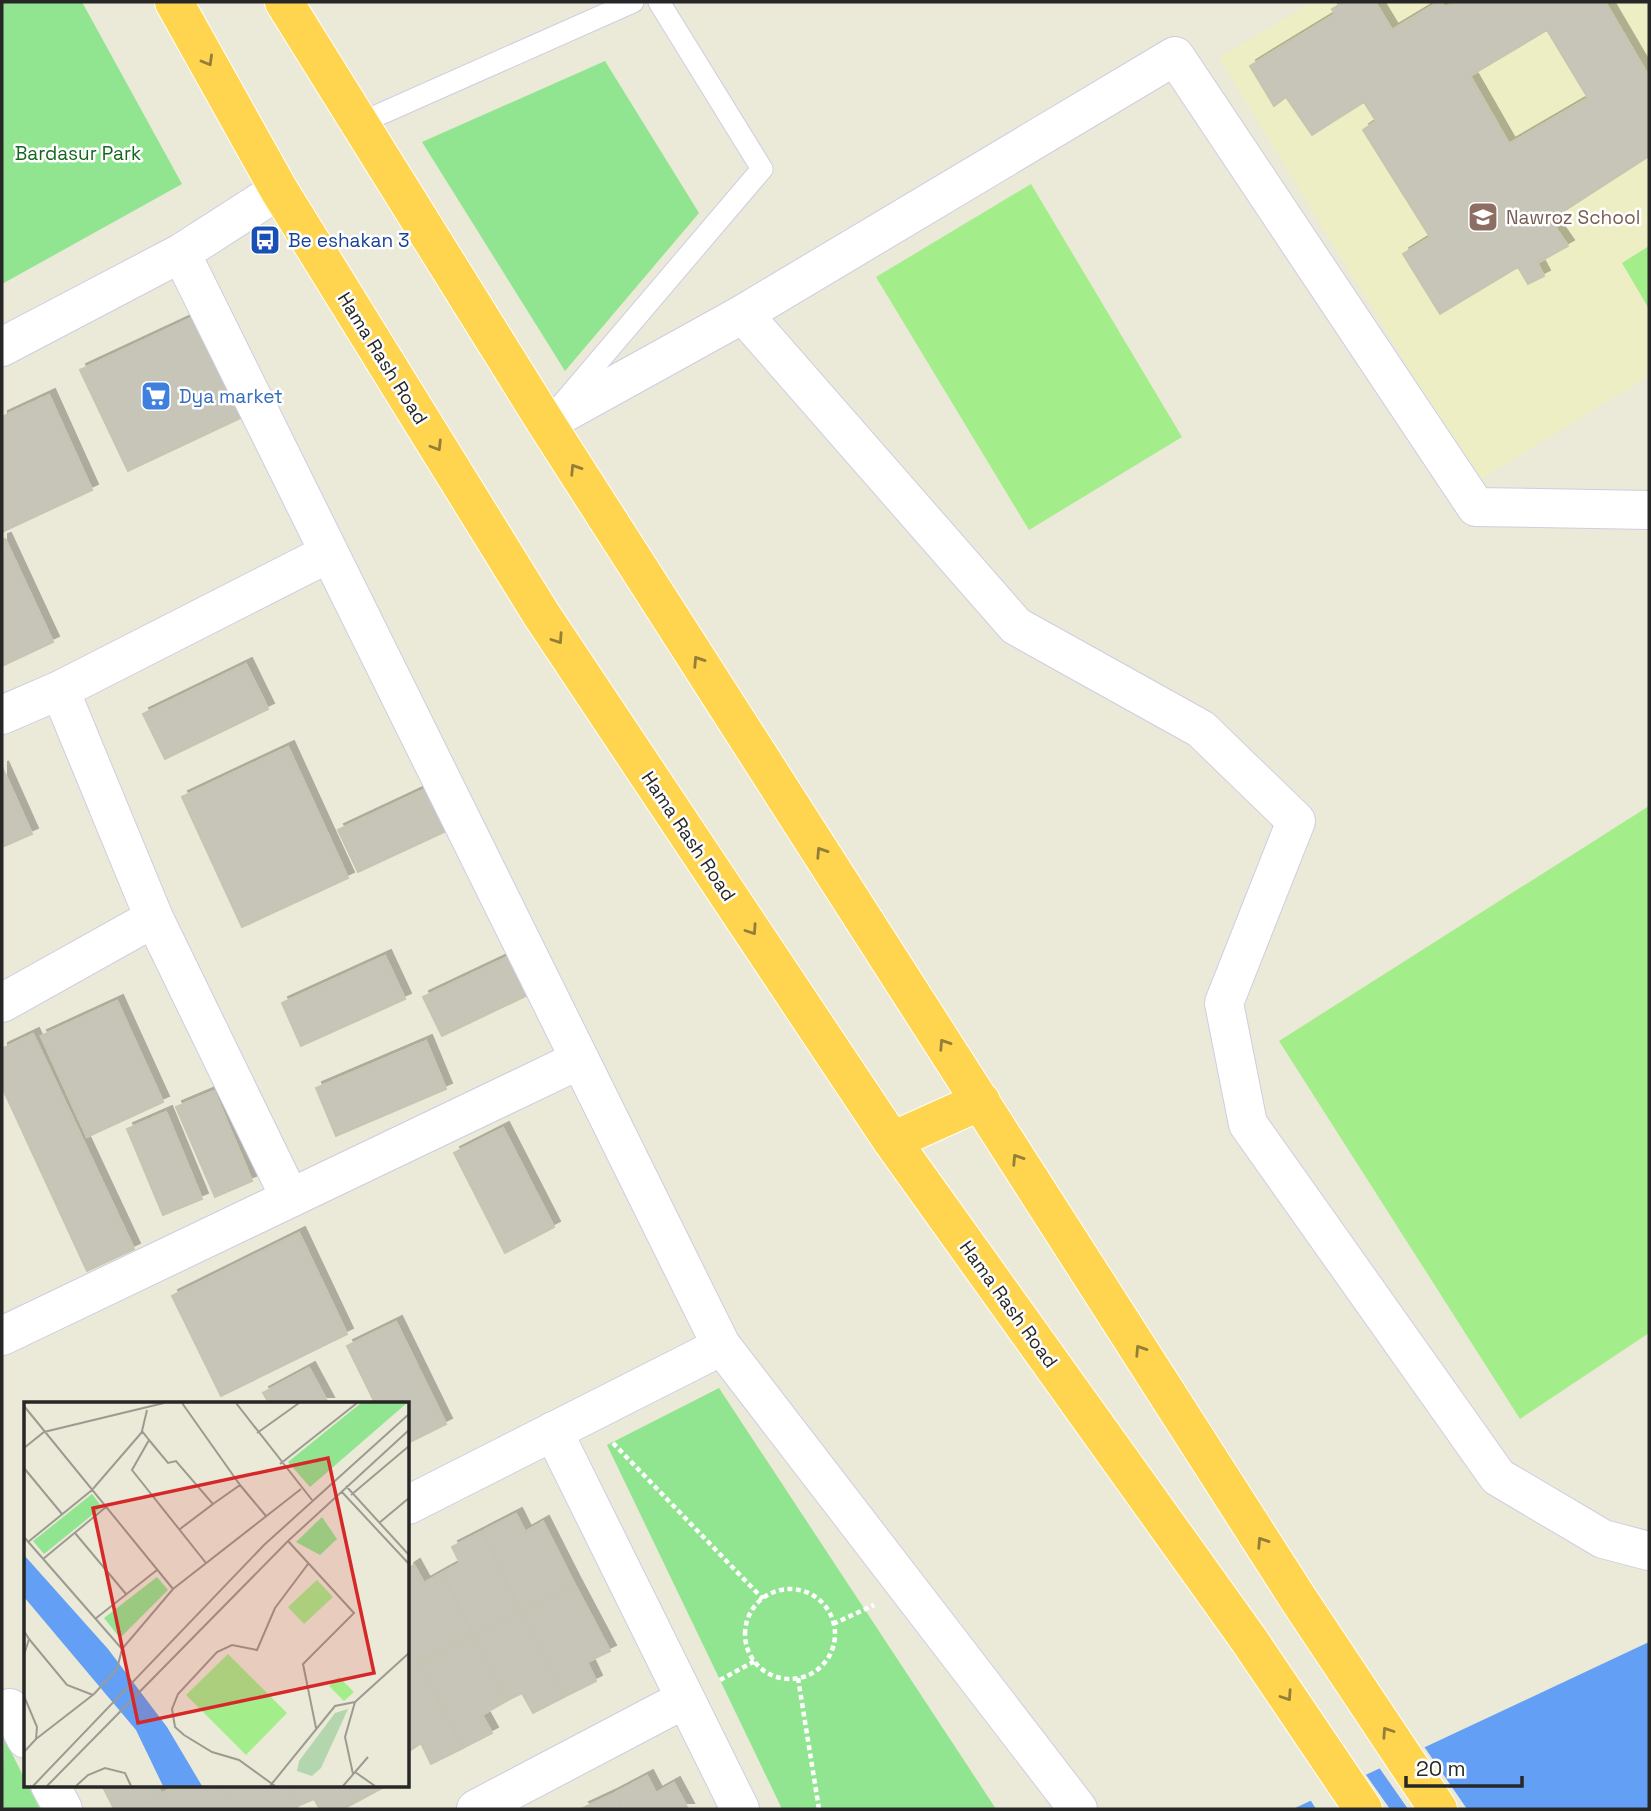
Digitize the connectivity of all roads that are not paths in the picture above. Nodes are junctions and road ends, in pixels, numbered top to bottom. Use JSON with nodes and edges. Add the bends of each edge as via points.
{"nodes":[{"id":1,"x":174,"y":2,"type":"edge"},
{"id":2,"x":284,"y":2,"type":"edge"},
{"id":3,"x":633,"y":2,"type":"edge"},
{"id":4,"x":659,"y":2,"type":"edge"},
{"id":5,"x":358,"y":124,"type":"junction"},
{"id":6,"x":279,"y":190,"type":"junction"},
{"id":7,"x":181,"y":253,"type":"junction"},
{"id":8,"x":743,"y":314,"type":"junction"},
{"id":9,"x":2,"y":347,"type":"edge"},
{"id":10,"x":546,"y":423,"type":"junction"},
{"id":11,"x":1649,"y":510,"type":"edge"},
{"id":12,"x":329,"y":553,"type":"junction"},
{"id":13,"x":60,"y":690,"type":"junction"},
{"id":14,"x":2,"y":715,"type":"edge"},
{"id":15,"x":154,"y":918,"type":"junction"},
{"id":16,"x":2,"y":1003,"type":"edge"},
{"id":17,"x":579,"y":1060,"type":"junction"},
{"id":18,"x":981,"y":1101,"type":"junction"},
{"id":19,"x":892,"y":1141,"type":"junction"},
{"id":20,"x":290,"y":1198,"type":"junction"},
{"id":21,"x":2,"y":1336,"type":"edge"},
{"id":22,"x":722,"y":1346,"type":"junction"},
{"id":23,"x":569,"y":1423,"type":"junction"},
{"id":24,"x":410,"y":1505,"type":"edge"},
{"id":25,"x":1649,"y":1551,"type":"edge"},
{"id":26,"x":685,"y":1699,"type":"junction"},
{"id":27,"x":51,"y":1786,"type":"edge"},
{"id":28,"x":63,"y":1809,"type":"edge"},
{"id":29,"x":476,"y":1809,"type":"edge"},
{"id":30,"x":740,"y":1809,"type":"edge"},
{"id":31,"x":1078,"y":1809,"type":"edge"},
{"id":32,"x":1363,"y":1809,"type":"edge"},
{"id":33,"x":1438,"y":1809,"type":"edge"}],
"edges":[{"from":1,"to":6,"type":"highway","name":"Hama Rash Road","one_way":true},
{"from":2,"to":5,"type":"highway"},
{"from":3,"to":5,"type":"lane"},
{"from":4,"to":10,"type":"lane","via":[[762,169]]},
{"from":5,"to":10,"type":"highway"},
{"from":6,"to":7,"type":"street"},
{"from":6,"to":19,"type":"highway","name":"Hama Rash Road","one_way":true,"via":[[541,614]]},
{"from":7,"to":9,"type":"street"},
{"from":7,"to":12,"type":"street"},
{"from":8,"to":10,"type":"street"},
{"from":8,"to":11,"type":"street","via":[[1175,56],[1476,507]]},
{"from":8,"to":25,"type":"street","via":[[1016,626],[1201,729],[1296,821],[1224,1003],[1248,1124],[1498,1477],[1603,1539]]},
{"from":18,"to":10,"type":"highway","one_way":true},
{"from":12,"to":13,"type":"street"},
{"from":12,"to":17,"type":"street"},
{"from":13,"to":14,"type":"street"},
{"from":13,"to":15,"type":"street"},
{"from":15,"to":16,"type":"street"},
{"from":15,"to":20,"type":"street"},
{"from":17,"to":20,"type":"street"},
{"from":17,"to":22,"type":"street"},
{"from":18,"to":19,"type":"highway"},
{"from":33,"to":18,"type":"highway","one_way":true},
{"from":19,"to":32,"type":"highway","name":"Hama Rash Road","one_way":true,"via":[[1249,1640]]},
{"from":20,"to":21,"type":"street"},
{"from":22,"to":23,"type":"street"},
{"from":22,"to":31,"type":"street"},
{"from":23,"to":24,"type":"street"},
{"from":23,"to":26,"type":"street"},
{"from":26,"to":29,"type":"street"},
{"from":26,"to":30,"type":"street"},
{"from":27,"to":28,"type":"street"}]}
